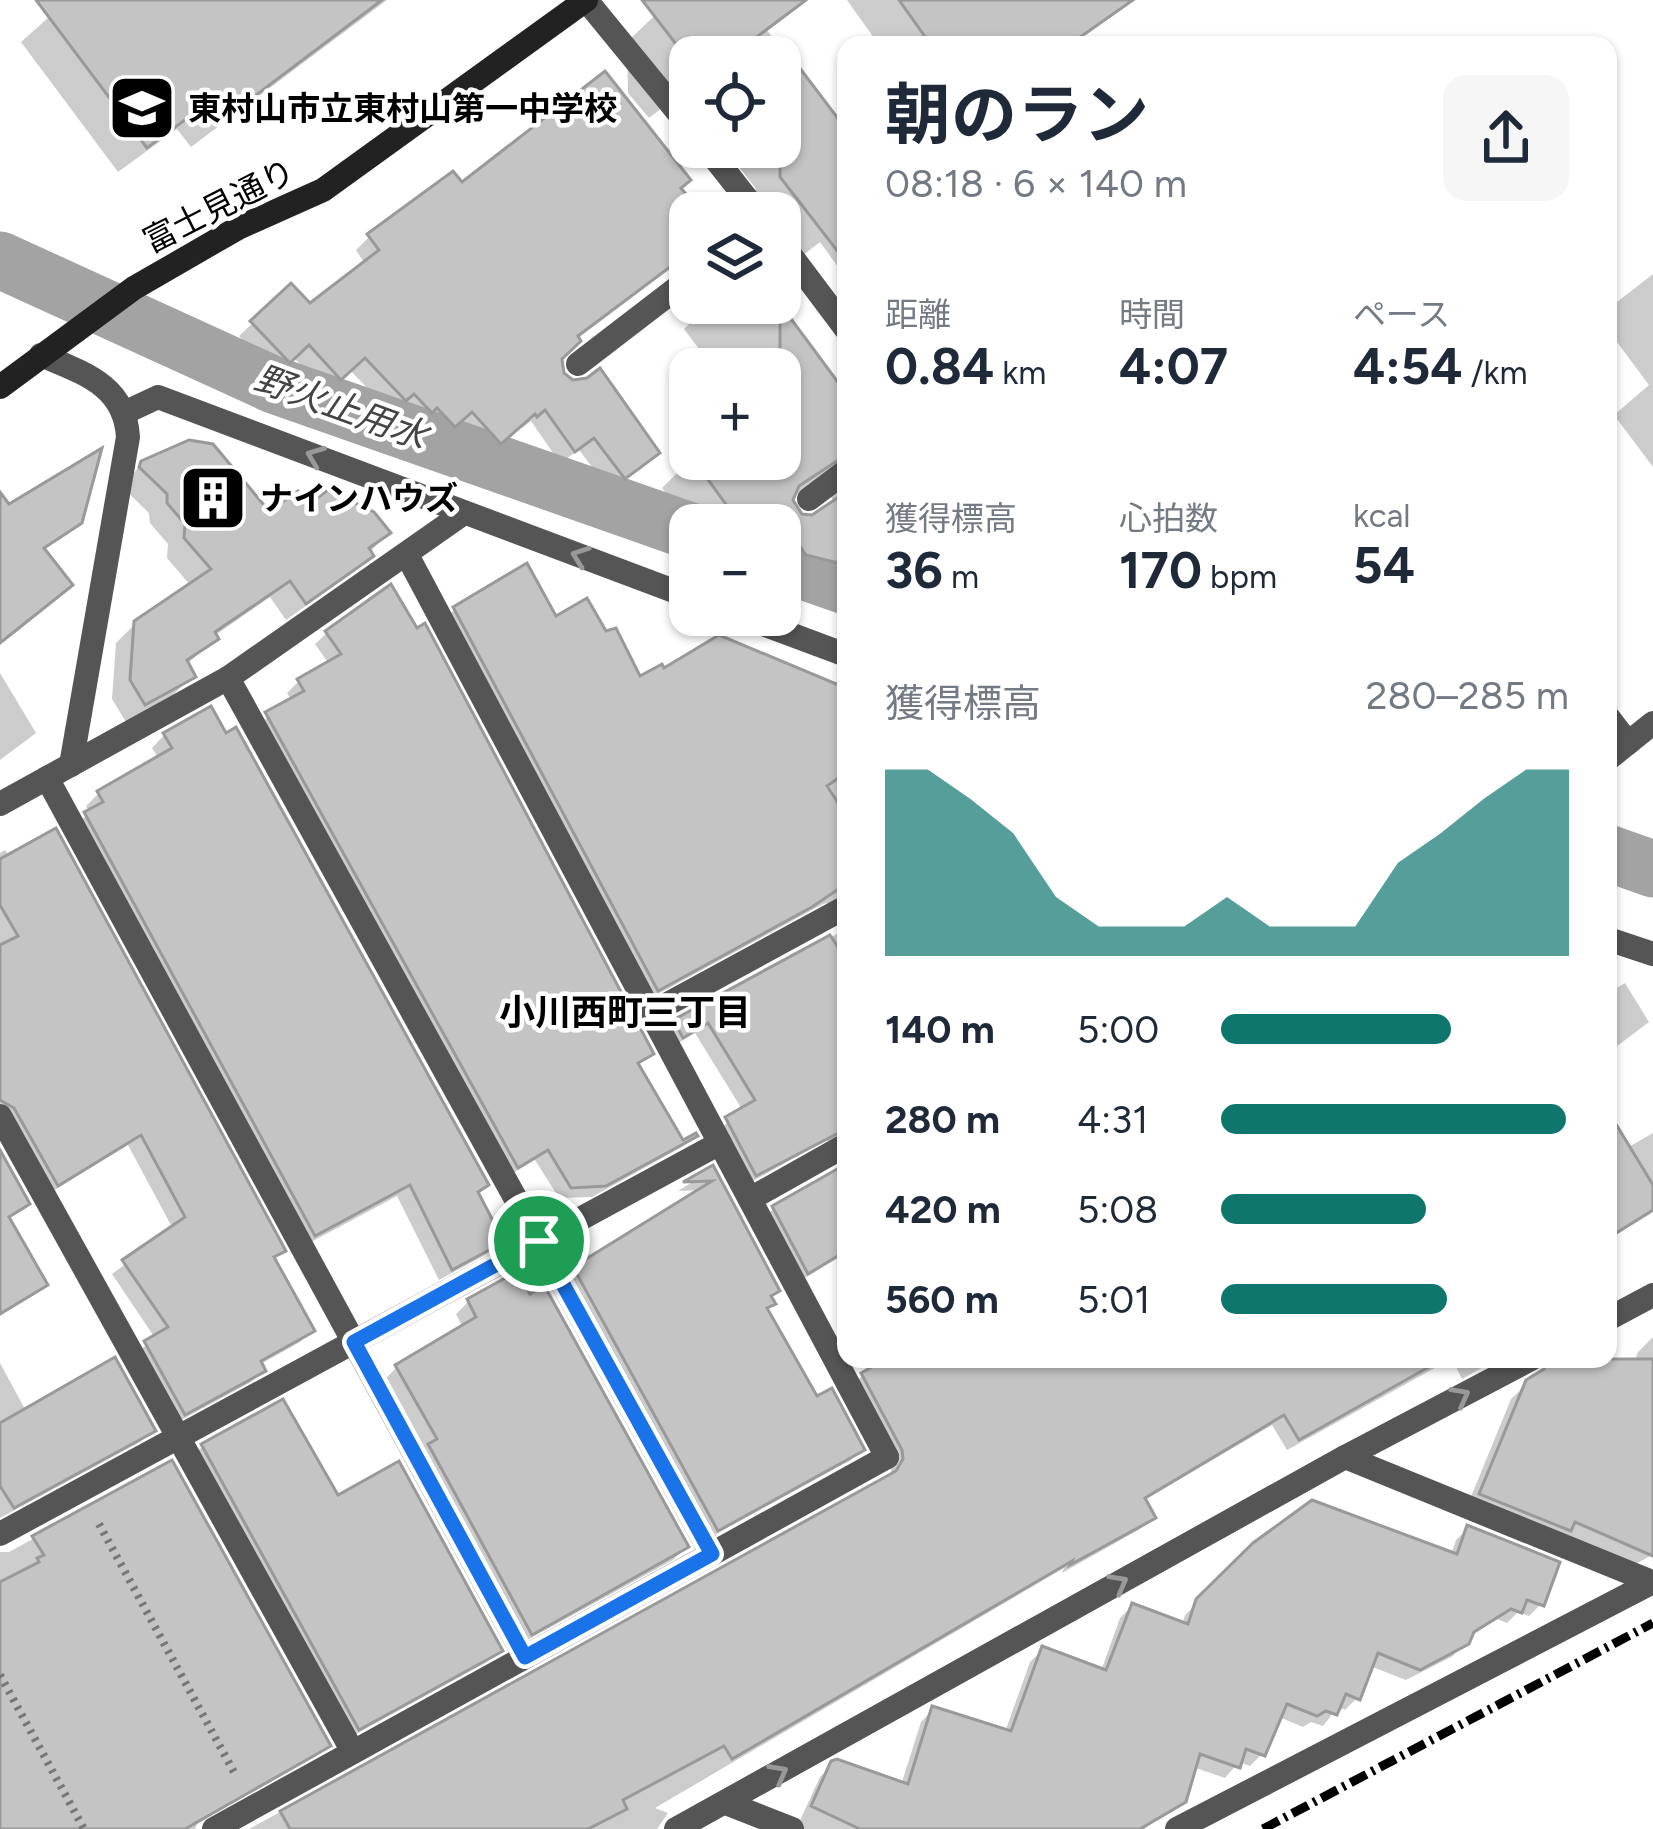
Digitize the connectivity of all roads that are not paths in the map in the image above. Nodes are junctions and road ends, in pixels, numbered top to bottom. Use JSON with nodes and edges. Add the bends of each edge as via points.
{"nodes":[{"id":1,"x":586,"y":0,"type":"edge"},
{"id":2,"x":669,"y":102,"type":"edge"},
{"id":3,"x":723,"y":168,"type":"edge"},
{"id":4,"x":741,"y":192,"type":"edge"},
{"id":5,"x":801,"y":270,"type":"edge"},
{"id":6,"x":669,"y":294,"type":"edge"},
{"id":7,"x":837,"y":317,"type":"edge"},
{"id":8,"x":41,"y":355,"type":"junction"},
{"id":9,"x":578,"y":364,"type":"dead end"},
{"id":10,"x":0,"y":387,"type":"edge"},
{"id":11,"x":126,"y":412,"type":"junction"},
{"id":12,"x":837,"y":479,"type":"edge"},
{"id":13,"x":809,"y":499,"type":"dead end"},
{"id":14,"x":464,"y":513,"type":"junction"},
{"id":15,"x":407,"y":555,"type":"junction"},
{"id":16,"x":669,"y":589,"type":"edge"},
{"id":17,"x":795,"y":636,"type":"edge"},
{"id":18,"x":837,"y":652,"type":"edge"},
{"id":19,"x":228,"y":678,"type":"junction"},
{"id":20,"x":1653,"y":723,"type":"edge"},
{"id":21,"x":1618,"y":751,"type":"edge"},
{"id":22,"x":70,"y":765,"type":"junction"},
{"id":23,"x":47,"y":778,"type":"junction"},
{"id":24,"x":0,"y":803,"type":"edge"},
{"id":25,"x":837,"y":912,"type":"edge"},
{"id":26,"x":1617,"y":942,"type":"edge"},
{"id":27,"x":1653,"y":954,"type":"edge"},
{"id":28,"x":651,"y":1013,"type":"junction"},
{"id":29,"x":0,"y":1116,"type":"edge"},
{"id":30,"x":720,"y":1143,"type":"junction"},
{"id":31,"x":837,"y":1150,"type":"edge"},
{"id":32,"x":750,"y":1199,"type":"junction"},
{"id":33,"x":539,"y":1241,"type":"junction"},
{"id":34,"x":1653,"y":1295,"type":"edge"},
{"id":35,"x":1617,"y":1313,"type":"edge"},
{"id":36,"x":354,"y":1342,"type":"junction"},
{"id":37,"x":837,"y":1363,"type":"edge"},
{"id":38,"x":840,"y":1368,"type":"edge"},
{"id":39,"x":1514,"y":1368,"type":"edge"},
{"id":40,"x":178,"y":1437,"type":"junction"},
{"id":41,"x":1345,"y":1457,"type":"junction"},
{"id":42,"x":0,"y":1534,"type":"edge"},
{"id":43,"x":712,"y":1554,"type":"junction"},
{"id":44,"x":1652,"y":1582,"type":"edge"},
{"id":45,"x":525,"y":1657,"type":"junction"},
{"id":46,"x":353,"y":1752,"type":"junction"},
{"id":47,"x":726,"y":1803,"type":"junction"},
{"id":48,"x":214,"y":1829,"type":"edge"},
{"id":49,"x":676,"y":1829,"type":"edge"},
{"id":50,"x":792,"y":1829,"type":"edge"},
{"id":51,"x":1177,"y":1829,"type":"edge"}],
"edges":[{"from":1,"to":2,"type":"street"},
{"from":1,"to":8,"type":"street","name":"富士見通り","via":[[323,190],[134,288]]},
{"from":3,"to":4,"type":"street"},
{"from":5,"to":7,"type":"street"},
{"from":6,"to":9,"type":"street"},
{"from":8,"to":10,"type":"street","name":"富士見通り"},
{"from":8,"to":11,"type":"street","via":[[95,379]]},
{"from":14,"to":11,"type":"street","one_way":true,"via":[[158,397]]},
{"from":11,"to":22,"type":"street"},
{"from":12,"to":13,"type":"street"},
{"from":14,"to":15,"type":"street"},
{"from":16,"to":14,"type":"street","one_way":true},
{"from":15,"to":19,"type":"street"},
{"from":15,"to":28,"type":"street"},
{"from":17,"to":18,"type":"street"},
{"from":19,"to":22,"type":"street"},
{"from":19,"to":33,"type":"street"},
{"from":20,"to":21,"type":"street"},
{"from":22,"to":23,"type":"street"},
{"from":23,"to":24,"type":"street"},
{"from":23,"to":36,"type":"street"},
{"from":25,"to":28,"type":"street"},
{"from":26,"to":27,"type":"street"},
{"from":28,"to":30,"type":"street"},
{"from":29,"to":40,"type":"street"},
{"from":30,"to":32,"type":"street"},
{"from":30,"to":33,"type":"street"},
{"from":31,"to":32,"type":"street"},
{"from":32,"to":37,"type":"street"},
{"from":33,"to":36,"type":"street"},
{"from":33,"to":43,"type":"street"},
{"from":34,"to":35,"type":"street"},
{"from":36,"to":40,"type":"street"},
{"from":36,"to":45,"type":"street"},
{"from":38,"to":43,"type":"street","via":[[887,1457]]},
{"from":41,"to":39,"type":"street","one_way":true},
{"from":40,"to":42,"type":"street"},
{"from":40,"to":46,"type":"street"},
{"from":41,"to":44,"type":"street"},
{"from":47,"to":41,"type":"street","one_way":true},
{"from":43,"to":45,"type":"street"},
{"from":44,"to":51,"type":"street"},
{"from":45,"to":46,"type":"street"},
{"from":46,"to":48,"type":"street"},
{"from":47,"to":49,"type":"street"},
{"from":47,"to":50,"type":"street"}]}
